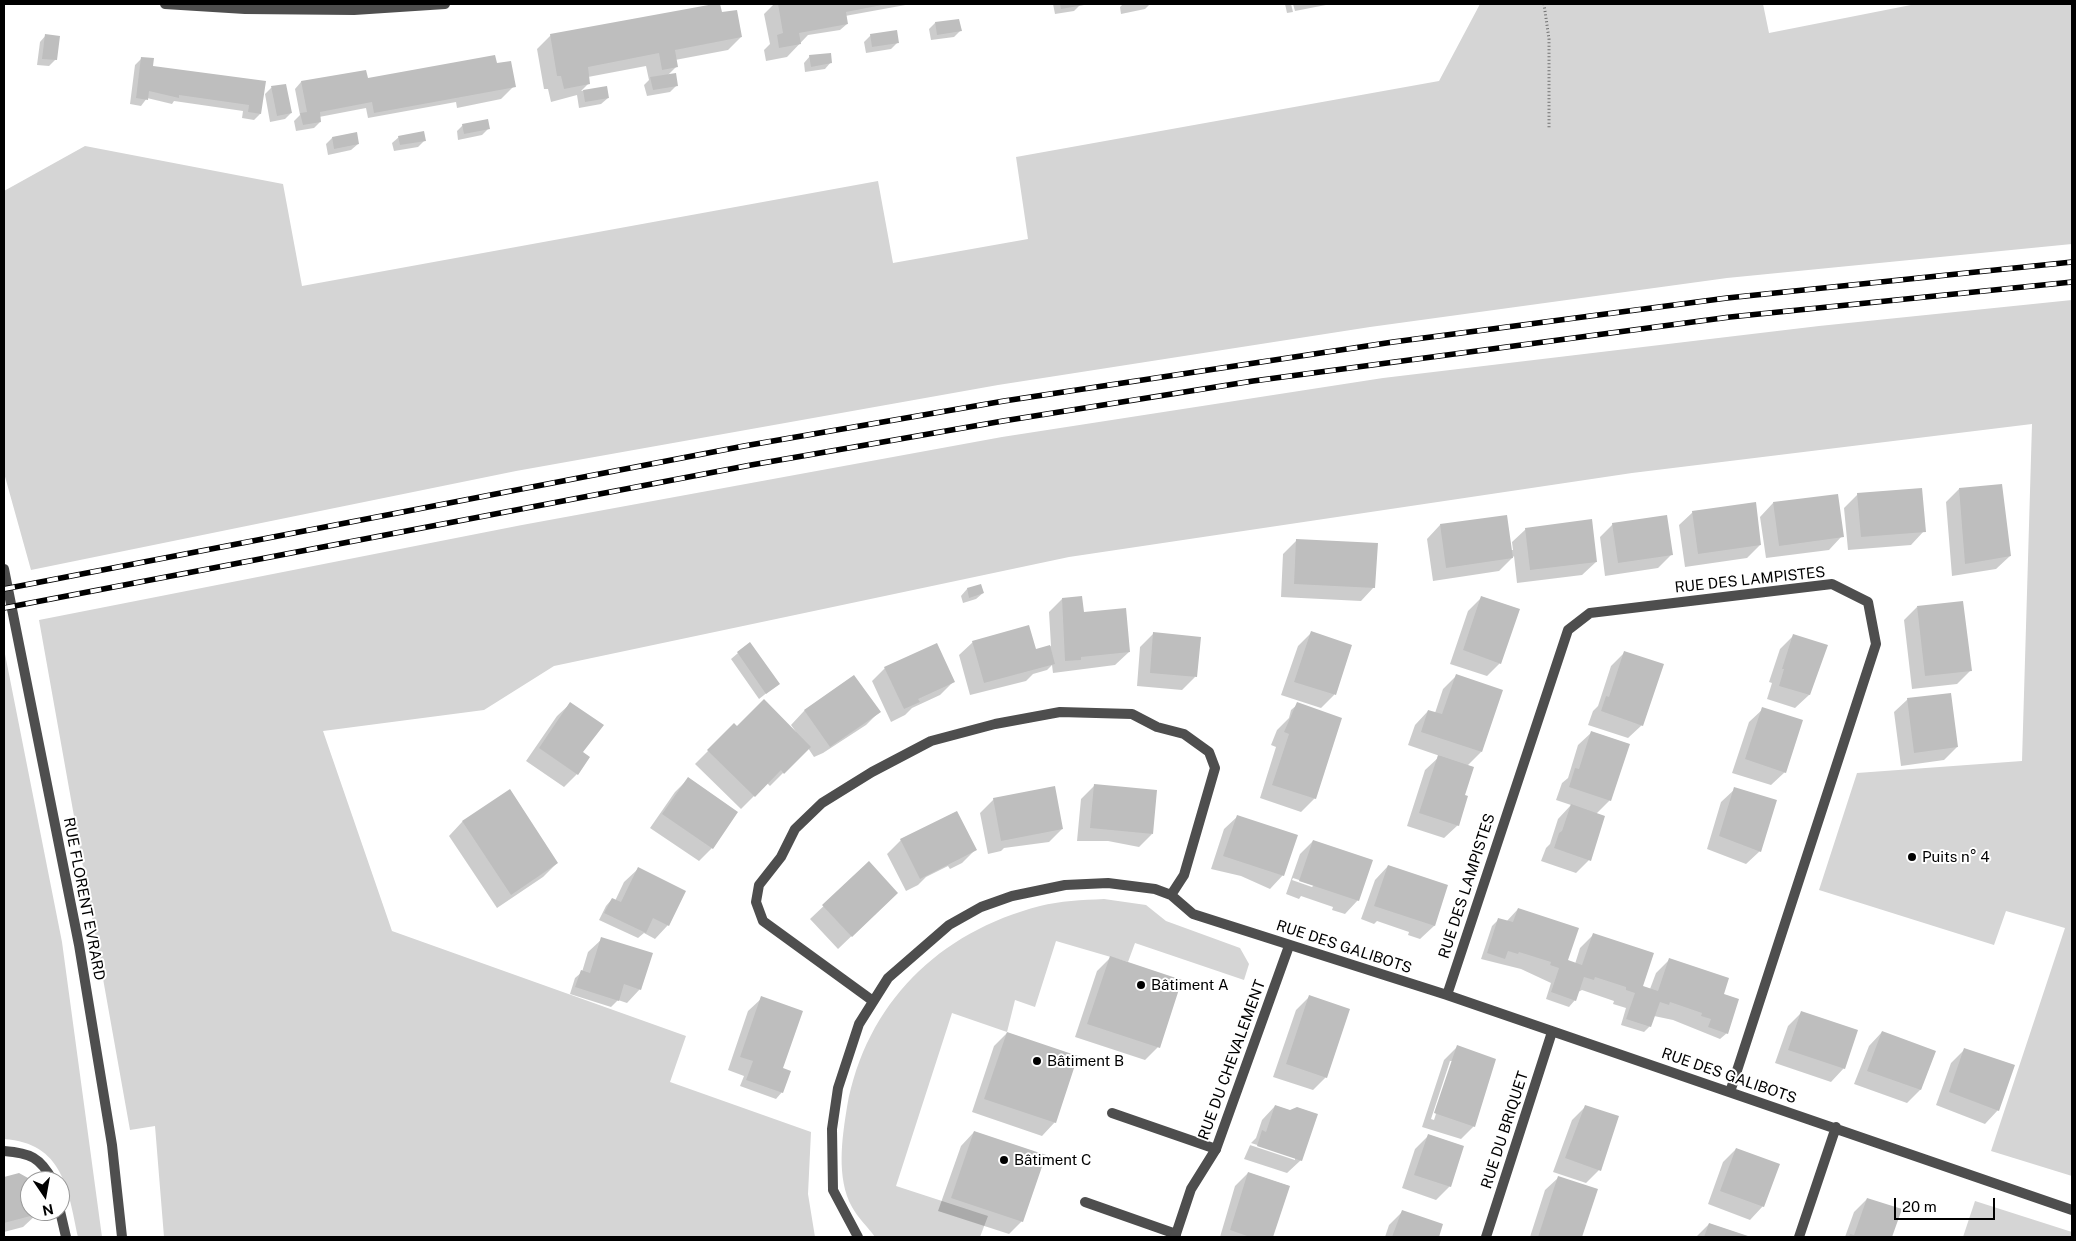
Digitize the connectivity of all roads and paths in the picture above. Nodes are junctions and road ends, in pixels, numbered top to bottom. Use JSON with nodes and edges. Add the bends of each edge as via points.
{"nodes":[{"id":1,"x":165,"y":4,"type":"edge"},
{"id":2,"x":445,"y":4,"type":"edge"},
{"id":3,"x":1544,"y":4,"type":"edge"},
{"id":4,"x":1549,"y":128,"type":"dead end"},
{"id":5,"x":4,"y":569,"type":"edge"},
{"id":6,"x":1171,"y":895,"type":"junction"},
{"id":7,"x":1289,"y":946,"type":"junction"},
{"id":8,"x":1447,"y":996,"type":"junction"},
{"id":9,"x":874,"y":1001,"type":"junction"},
{"id":10,"x":1552,"y":1032,"type":"junction"},
{"id":11,"x":1730,"y":1092,"type":"junction"},
{"id":12,"x":1112,"y":1113,"type":"dead end"},
{"id":13,"x":1836,"y":1127,"type":"junction"},
{"id":14,"x":1216,"y":1149,"type":"junction"},
{"id":15,"x":4,"y":1152,"type":"edge"},
{"id":16,"x":46,"y":1171,"type":"edge"},
{"id":17,"x":1085,"y":1202,"type":"dead end"},
{"id":18,"x":2072,"y":1210,"type":"edge"},
{"id":19,"x":62,"y":1221,"type":"edge"},
{"id":20,"x":1176,"y":1236,"type":"edge"},
{"id":21,"x":66,"y":1237,"type":"edge"},
{"id":22,"x":122,"y":1237,"type":"edge"},
{"id":23,"x":858,"y":1237,"type":"edge"},
{"id":24,"x":1486,"y":1237,"type":"edge"},
{"id":25,"x":1799,"y":1237,"type":"edge"}],
"edges":[{"from":1,"to":2,"type":"street","via":[[354,10]]},
{"from":3,"to":4,"type":"path","via":[[1549,40]]},
{"from":5,"to":22,"type":"street","name":"RUE FLORENT EVRARD","via":[[79,945],[112,1145]]},
{"from":6,"to":7,"type":"street","name":"RUE DES GALIBOTS","via":[[1193,914]]},
{"from":6,"to":9,"type":"street","name":"RUE DES GALIBOTS","via":[[1155,889],[1108,883],[1065,885],[1012,896],[981,907],[949,925],[888,978]]},
{"from":6,"to":9,"type":"street","via":[[1184,875],[1215,768],[1209,752],[1184,734],[1157,727],[1132,714],[1060,712],[995,724],[931,741],[822,803],[795,829],[782,857],[759,885],[756,902],[763,921]]},
{"from":7,"to":8,"type":"street","name":"RUE DES GALIBOTS"},
{"from":7,"to":14,"type":"street","name":"RUE DU CHEVALEMENT"},
{"from":8,"to":10,"type":"street","name":"RUE DES GALIBOTS"},
{"from":8,"to":11,"type":"street","name":"RUE DES LAMPISTES","via":[[1568,630],[1590,614],[1832,584],[1868,602],[1876,644]]},
{"from":9,"to":23,"type":"street","name":"RUE DES GALIBOTS","via":[[859,1024],[838,1088],[832,1129],[833,1190]]},
{"from":10,"to":11,"type":"street","name":"RUE DES GALIBOTS"},
{"from":10,"to":24,"type":"street","name":"RUE DU BRIQUET"},
{"from":11,"to":13,"type":"street","name":"RUE DES GALIBOTS"},
{"from":12,"to":14,"type":"street"},
{"from":13,"to":18,"type":"street","name":"RUE DES GALIBOTS"},
{"from":13,"to":25,"type":"street"},
{"from":14,"to":20,"type":"street","name":"RUE DU CHEVALEMENT","via":[[1191,1189]]},
{"from":15,"to":16,"type":"street","via":[[24,1153],[40,1161]]},
{"from":17,"to":20,"type":"street"},
{"from":19,"to":21,"type":"street"}]}
